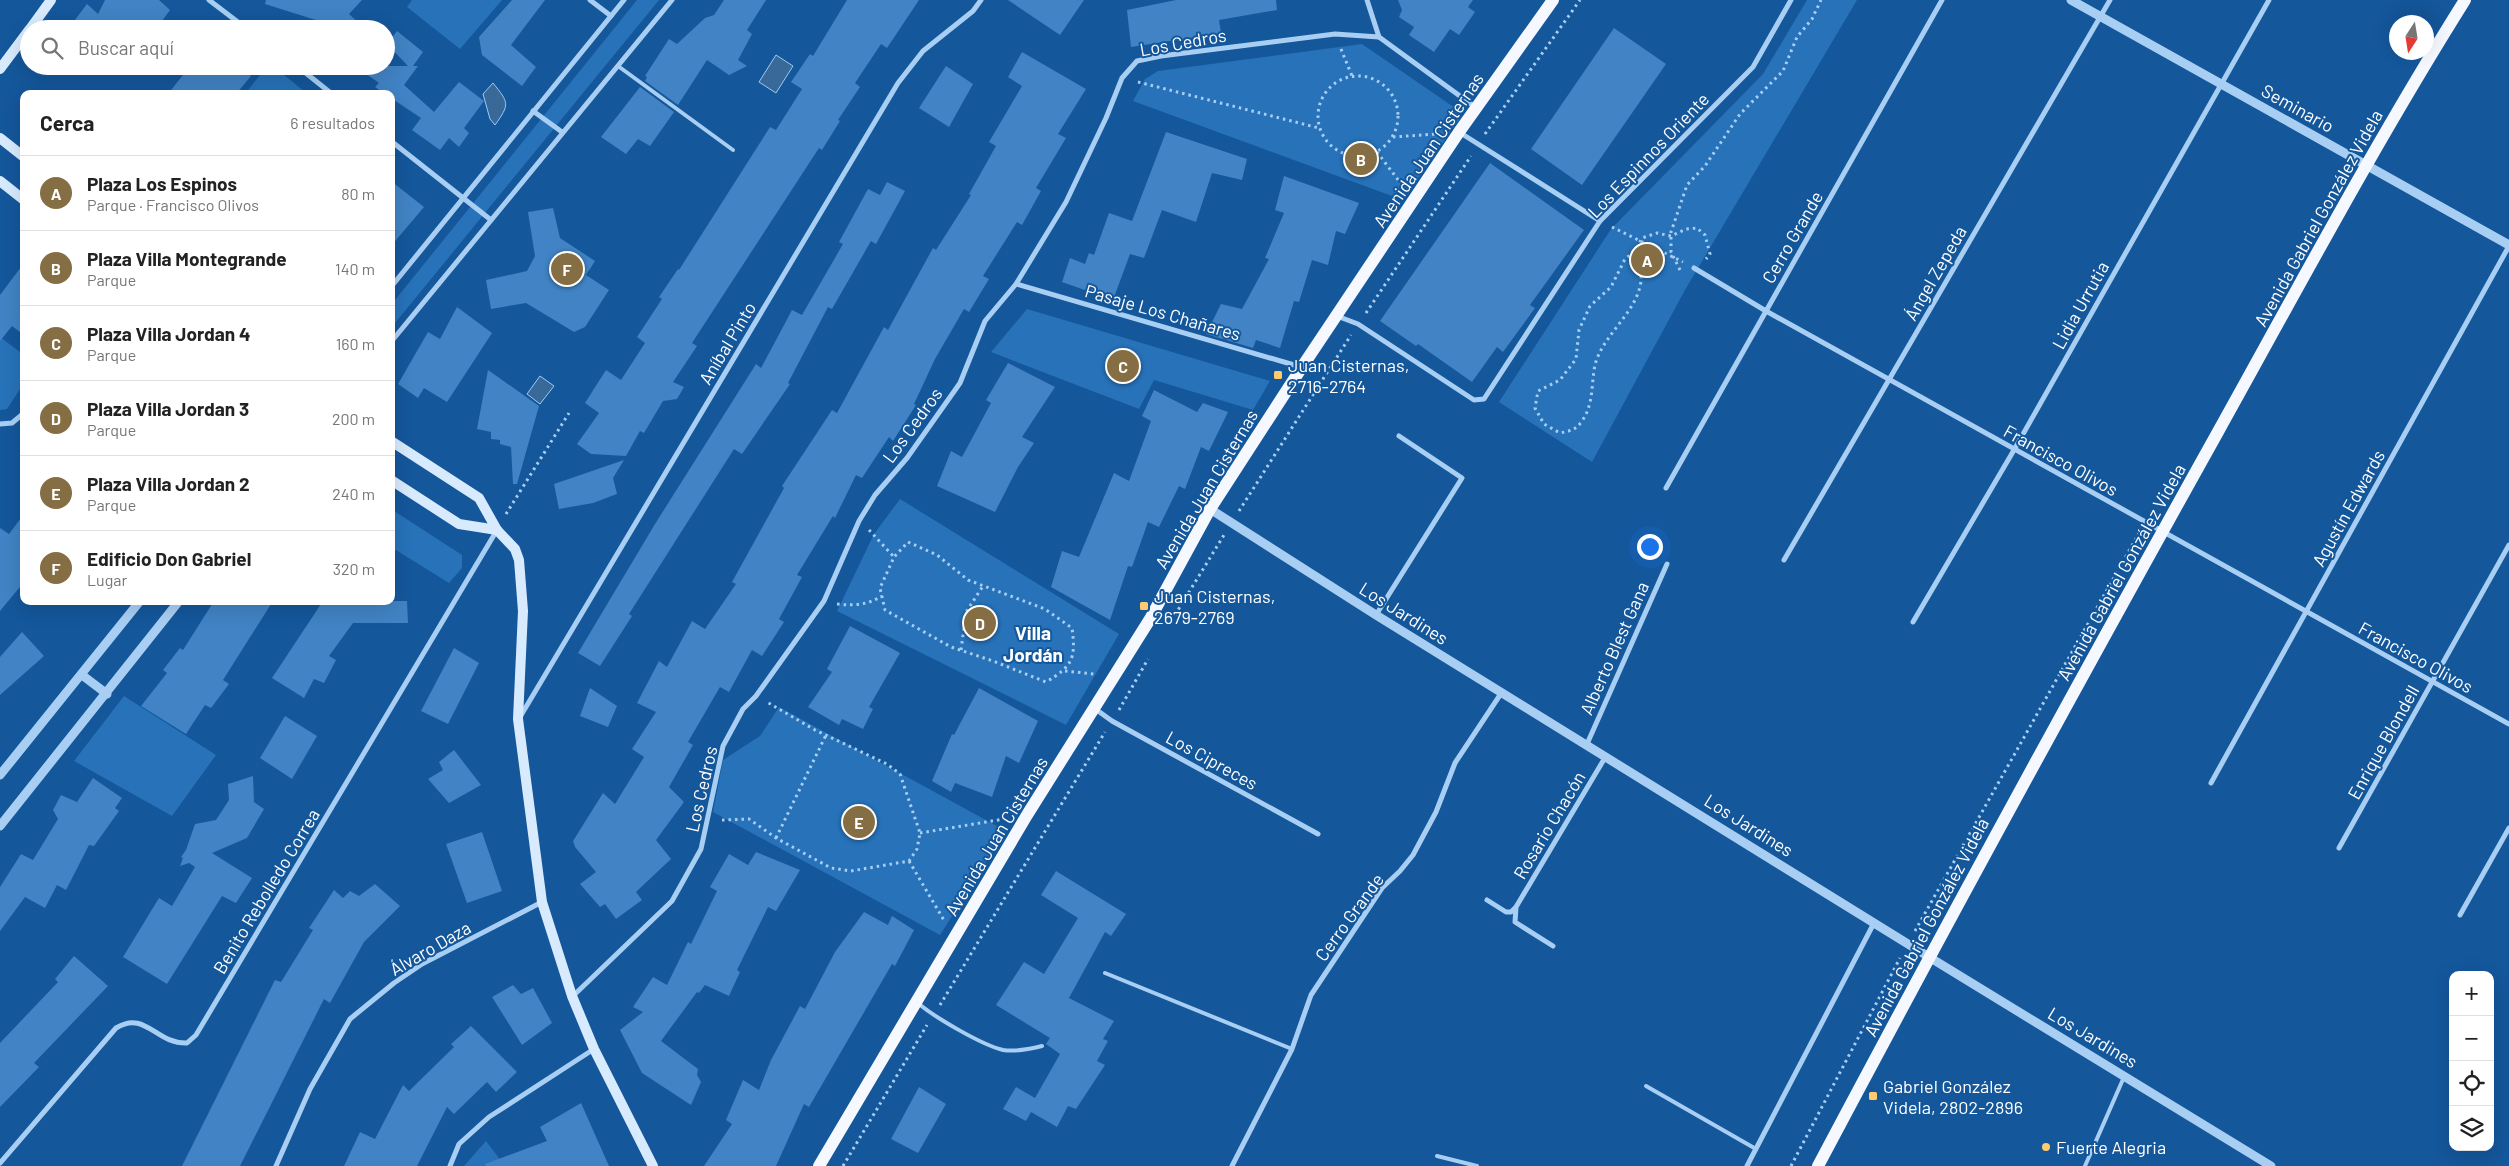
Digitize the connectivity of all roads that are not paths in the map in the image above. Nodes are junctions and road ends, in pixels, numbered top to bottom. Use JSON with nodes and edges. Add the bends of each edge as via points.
{"nodes":[{"id":1,"x":51,"y":0,"type":"edge"},
{"id":2,"x":209,"y":0,"type":"edge"},
{"id":3,"x":590,"y":0,"type":"edge"},
{"id":4,"x":624,"y":0,"type":"edge"},
{"id":5,"x":672,"y":0,"type":"edge"},
{"id":6,"x":981,"y":0,"type":"edge"},
{"id":7,"x":1367,"y":0,"type":"edge"},
{"id":8,"x":1553,"y":0,"type":"edge"},
{"id":9,"x":1792,"y":0,"type":"edge"},
{"id":10,"x":1942,"y":0,"type":"edge"},
{"id":11,"x":2071,"y":0,"type":"edge"},
{"id":12,"x":2110,"y":0,"type":"edge"},
{"id":13,"x":2269,"y":0,"type":"edge"},
{"id":14,"x":2465,"y":0,"type":"edge"},
{"id":15,"x":611,"y":16,"type":"junction"},
{"id":16,"x":2101,"y":17,"type":"junction"},
{"id":17,"x":36,"y":20,"type":"edge"},
{"id":18,"x":235,"y":20,"type":"edge"},
{"id":19,"x":1379,"y":37,"type":"junction"},
{"id":20,"x":20,"y":42,"type":"edge"},
{"id":21,"x":618,"y":66,"type":"junction"},
{"id":22,"x":0,"y":69,"type":"edge"},
{"id":23,"x":308,"y":75,"type":"edge"},
{"id":24,"x":2220,"y":84,"type":"junction"},
{"id":25,"x":327,"y":90,"type":"edge"},
{"id":26,"x":1476,"y":108,"type":"junction"},
{"id":27,"x":533,"y":111,"type":"junction"},
{"id":28,"x":562,"y":132,"type":"junction"},
{"id":29,"x":1459,"y":132,"type":"junction"},
{"id":30,"x":0,"y":138,"type":"edge"},
{"id":31,"x":395,"y":144,"type":"edge"},
{"id":32,"x":733,"y":150,"type":"dead end"},
{"id":33,"x":20,"y":154,"type":"edge"},
{"id":34,"x":2367,"y":166,"type":"junction"},
{"id":35,"x":0,"y":181,"type":"edge"},
{"id":36,"x":20,"y":197,"type":"edge"},
{"id":37,"x":462,"y":198,"type":"junction"},
{"id":38,"x":492,"y":220,"type":"junction"},
{"id":39,"x":1600,"y":221,"type":"junction"},
{"id":40,"x":2509,"y":246,"type":"edge"},
{"id":41,"x":1694,"y":268,"type":"road end"},
{"id":42,"x":395,"y":282,"type":"edge"},
{"id":43,"x":1016,"y":284,"type":"junction"},
{"id":44,"x":1766,"y":311,"type":"junction"},
{"id":45,"x":1337,"y":316,"type":"junction"},
{"id":46,"x":395,"y":337,"type":"edge"},
{"id":47,"x":1302,"y":367,"type":"junction"},
{"id":48,"x":1889,"y":380,"type":"junction"},
{"id":49,"x":20,"y":416,"type":"edge"},
{"id":50,"x":0,"y":424,"type":"edge"},
{"id":51,"x":1399,"y":436,"type":"dead end"},
{"id":52,"x":395,"y":444,"type":"edge"},
{"id":53,"x":2014,"y":450,"type":"junction"},
{"id":54,"x":395,"y":483,"type":"edge"},
{"id":55,"x":1666,"y":488,"type":"dead end"},
{"id":56,"x":1210,"y":510,"type":"junction"},
{"id":57,"x":497,"y":530,"type":"junction"},
{"id":58,"x":2162,"y":532,"type":"junction"},
{"id":59,"x":2509,"y":545,"type":"edge"},
{"id":60,"x":1784,"y":560,"type":"dead end"},
{"id":61,"x":1667,"y":564,"type":"dead end"},
{"id":62,"x":137,"y":605,"type":"edge"},
{"id":63,"x":176,"y":605,"type":"edge"},
{"id":64,"x":2306,"y":612,"type":"junction"},
{"id":65,"x":1376,"y":615,"type":"junction"},
{"id":66,"x":1913,"y":622,"type":"dead end"},
{"id":67,"x":82,"y":675,"type":"junction"},
{"id":68,"x":2432,"y":682,"type":"junction"},
{"id":69,"x":1503,"y":692,"type":"junction"},
{"id":70,"x":107,"y":694,"type":"junction"},
{"id":71,"x":1094,"y":708,"type":"junction"},
{"id":72,"x":518,"y":719,"type":"junction"},
{"id":73,"x":2509,"y":724,"type":"edge"},
{"id":74,"x":1587,"y":744,"type":"junction"},
{"id":75,"x":1606,"y":756,"type":"junction"},
{"id":76,"x":0,"y":775,"type":"edge"},
{"id":77,"x":2211,"y":783,"type":"dead end"},
{"id":78,"x":0,"y":826,"type":"edge"},
{"id":79,"x":2509,"y":828,"type":"edge"},
{"id":80,"x":1318,"y":834,"type":"dead end"},
{"id":81,"x":2339,"y":848,"type":"dead end"},
{"id":82,"x":1487,"y":900,"type":"dead end"},
{"id":83,"x":542,"y":902,"type":"junction"},
{"id":84,"x":1516,"y":908,"type":"junction"},
{"id":85,"x":2460,"y":915,"type":"dead end"},
{"id":86,"x":1875,"y":922,"type":"junction"},
{"id":87,"x":1553,"y":946,"type":"dead end"},
{"id":88,"x":1929,"y":957,"type":"junction"},
{"id":89,"x":1106,"y":973,"type":"dead end"},
{"id":90,"x":572,"y":996,"type":"junction"},
{"id":91,"x":917,"y":1003,"type":"junction"},
{"id":92,"x":1042,"y":1046,"type":"dead end"},
{"id":93,"x":594,"y":1049,"type":"junction"},
{"id":94,"x":1292,"y":1049,"type":"junction"},
{"id":95,"x":2125,"y":1075,"type":"junction"},
{"id":96,"x":1646,"y":1086,"type":"dead end"},
{"id":97,"x":1756,"y":1149,"type":"junction"},
{"id":98,"x":1438,"y":1156,"type":"dead end"},
{"id":99,"x":0,"y":1163,"type":"edge"},
{"id":100,"x":276,"y":1166,"type":"edge"},
{"id":101,"x":450,"y":1166,"type":"edge"},
{"id":102,"x":653,"y":1166,"type":"edge"},
{"id":103,"x":820,"y":1166,"type":"edge"},
{"id":104,"x":1232,"y":1166,"type":"edge"},
{"id":105,"x":1477,"y":1166,"type":"edge"},
{"id":106,"x":1747,"y":1166,"type":"edge"},
{"id":107,"x":1818,"y":1166,"type":"edge"},
{"id":108,"x":2085,"y":1166,"type":"edge"},
{"id":109,"x":2271,"y":1166,"type":"edge"}],
"edges":[{"from":1,"to":17,"type":"main road"},
{"from":2,"to":18,"type":"street"},
{"from":3,"to":15,"type":"street"},
{"from":4,"to":15,"type":"street"},
{"from":5,"to":21,"type":"street"},
{"from":6,"to":72,"type":"street","name":"Aníbal Pinto","via":[[973,11],[923,51],[898,83]]},
{"from":7,"to":19,"type":"street"},
{"from":8,"to":26,"type":"main road","name":"Avenida Juan Cisternas"},
{"from":9,"to":39,"type":"street","name":"Los Espinnos Oriente","via":[[1753,67]]},
{"from":10,"to":44,"type":"street","name":"Cerro Grande"},
{"from":11,"to":16,"type":"street","name":"Seminario"},
{"from":12,"to":16,"type":"street","name":"Ángel Zepeda"},
{"from":13,"to":24,"type":"street","name":"Lidia Urrutia"},
{"from":14,"to":34,"type":"main road","name":"Avenida Gabriel González Videla"},
{"from":15,"to":27,"type":"street"},
{"from":16,"to":24,"type":"street","name":"Seminario"},
{"from":16,"to":48,"type":"street","name":"Ángel Zepeda"},
{"from":19,"to":26,"type":"street"},
{"from":19,"to":43,"type":"street","name":"Los Cedros","via":[[1335,34],[1137,61],[1122,78],[1066,202]]},
{"from":20,"to":22,"type":"main road"},
{"from":21,"to":28,"type":"street"},
{"from":21,"to":32,"type":"lane"},
{"from":23,"to":25,"type":"street"},
{"from":24,"to":34,"type":"street","name":"Seminario"},
{"from":24,"to":53,"type":"street","name":"Lidia Urrutia"},
{"from":26,"to":29,"type":"main road","name":"Avenida Juan Cisternas"},
{"from":27,"to":28,"type":"street"},
{"from":27,"to":37,"type":"street"},
{"from":28,"to":38,"type":"street"},
{"from":29,"to":39,"type":"street"},
{"from":29,"to":45,"type":"main road","name":"Avenida Juan Cisternas"},
{"from":30,"to":33,"type":"main road"},
{"from":31,"to":37,"type":"street"},
{"from":34,"to":40,"type":"street","name":"Seminario"},
{"from":34,"to":58,"type":"main road","name":"Avenida Gabriel González Videla"},
{"from":35,"to":36,"type":"main road"},
{"from":37,"to":38,"type":"street"},
{"from":37,"to":42,"type":"street"},
{"from":38,"to":46,"type":"street"},
{"from":39,"to":45,"type":"street","name":"Los Espinnos Oriente","via":[[1484,399],[1474,400],[1358,324]]},
{"from":40,"to":64,"type":"street","name":"Agustín Edwards"},
{"from":41,"to":44,"type":"street","name":"Francisco Olivos"},
{"from":43,"to":47,"type":"street","name":"Pasaje Los Chañares"},
{"from":43,"to":90,"type":"street","name":"Los Cedros","via":[[985,321],[960,383],[859,521],[824,601],[756,696],[743,709],[723,746],[701,849],[672,901]]},
{"from":44,"to":48,"type":"street","name":"Francisco Olivos"},
{"from":44,"to":55,"type":"street","name":"Cerro Grande"},
{"from":45,"to":47,"type":"main road","name":"Avenida Juan Cisternas"},
{"from":47,"to":56,"type":"main road","name":"Avenida Juan Cisternas"},
{"from":48,"to":53,"type":"street","name":"Francisco Olivos"},
{"from":48,"to":60,"type":"street","name":"Ángel Zepeda"},
{"from":49,"to":50,"type":"street","via":[[12,423]]},
{"from":51,"to":65,"type":"street","via":[[1462,478]]},
{"from":52,"to":57,"type":"main road","via":[[479,498]]},
{"from":53,"to":58,"type":"street","name":"Francisco Olivos"},
{"from":53,"to":66,"type":"street","name":"Lidia Urrutia"},
{"from":54,"to":57,"type":"main road","via":[[459,524]]},
{"from":56,"to":65,"type":"street","name":"Los Jardines"},
{"from":56,"to":71,"type":"main road","name":"Avenida Juan Cisternas","via":[[1150,619]]},
{"from":57,"to":72,"type":"main road","via":[[515,548],[519,560],[523,611]]},
{"from":57,"to":99,"type":"street","name":"Benito Rebolledo Correa","via":[[196,1035],[187,1044],[174,1044],[140,1023],[126,1022],[116,1028]]},
{"from":58,"to":64,"type":"street","name":"Francisco Olivos"},
{"from":58,"to":88,"type":"main road","name":"Avenida Gabriel González Videla"},
{"from":59,"to":68,"type":"street","name":"Enrique Blondell"},
{"from":61,"to":74,"type":"street","name":"Alberto Blest Gana"},
{"from":62,"to":67,"type":"street"},
{"from":63,"to":70,"type":"street"},
{"from":64,"to":68,"type":"street","name":"Francisco Olivos"},
{"from":64,"to":77,"type":"street","name":"Agustín Edwards"},
{"from":65,"to":69,"type":"street","name":"Los Jardines"},
{"from":67,"to":70,"type":"street"},
{"from":67,"to":76,"type":"street"},
{"from":68,"to":73,"type":"street","name":"Francisco Olivos"},
{"from":68,"to":81,"type":"street","name":"Enrique Blondell"},
{"from":69,"to":74,"type":"street","name":"Los Jardines"},
{"from":69,"to":94,"type":"street","name":"Cerro Grande","via":[[1455,763],[1436,812],[1412,855],[1382,888],[1311,995]]},
{"from":70,"to":78,"type":"street"},
{"from":71,"to":80,"type":"street","name":"Los Cipreces","via":[[1112,721]]},
{"from":71,"to":91,"type":"main road","name":"Avenida Juan Cisternas"},
{"from":72,"to":83,"type":"main road"},
{"from":74,"to":75,"type":"street","name":"Los Jardines"},
{"from":75,"to":84,"type":"street","name":"Rosario Chacón"},
{"from":75,"to":86,"type":"street","name":"Los Jardines"},
{"from":79,"to":85,"type":"street"},
{"from":82,"to":84,"type":"street","via":[[1506,912]]},
{"from":83,"to":90,"type":"main road"},
{"from":83,"to":100,"type":"street","name":"Álvaro Daza","via":[[422,964],[350,1020],[310,1089]]},
{"from":84,"to":87,"type":"street","via":[[1515,922]]},
{"from":86,"to":88,"type":"street","name":"Los Jardines"},
{"from":86,"to":97,"type":"street"},
{"from":88,"to":95,"type":"street","name":"Los Jardines"},
{"from":88,"to":107,"type":"main road","name":"Avenida Gabriel González Videla"},
{"from":89,"to":94,"type":"lane"},
{"from":90,"to":93,"type":"main road"},
{"from":91,"to":92,"type":"lane","via":[[933,1016],[1003,1050]]},
{"from":91,"to":103,"type":"main road","name":"Avenida Juan Cisternas"},
{"from":93,"to":101,"type":"street","via":[[489,1117],[459,1144]]},
{"from":93,"to":102,"type":"main road"},
{"from":94,"to":104,"type":"street","name":"Cerro Grande"},
{"from":95,"to":108,"type":"lane"},
{"from":95,"to":109,"type":"street","name":"Los Jardines"},
{"from":96,"to":97,"type":"lane"},
{"from":97,"to":106,"type":"street"},
{"from":98,"to":105,"type":"lane"}]}
